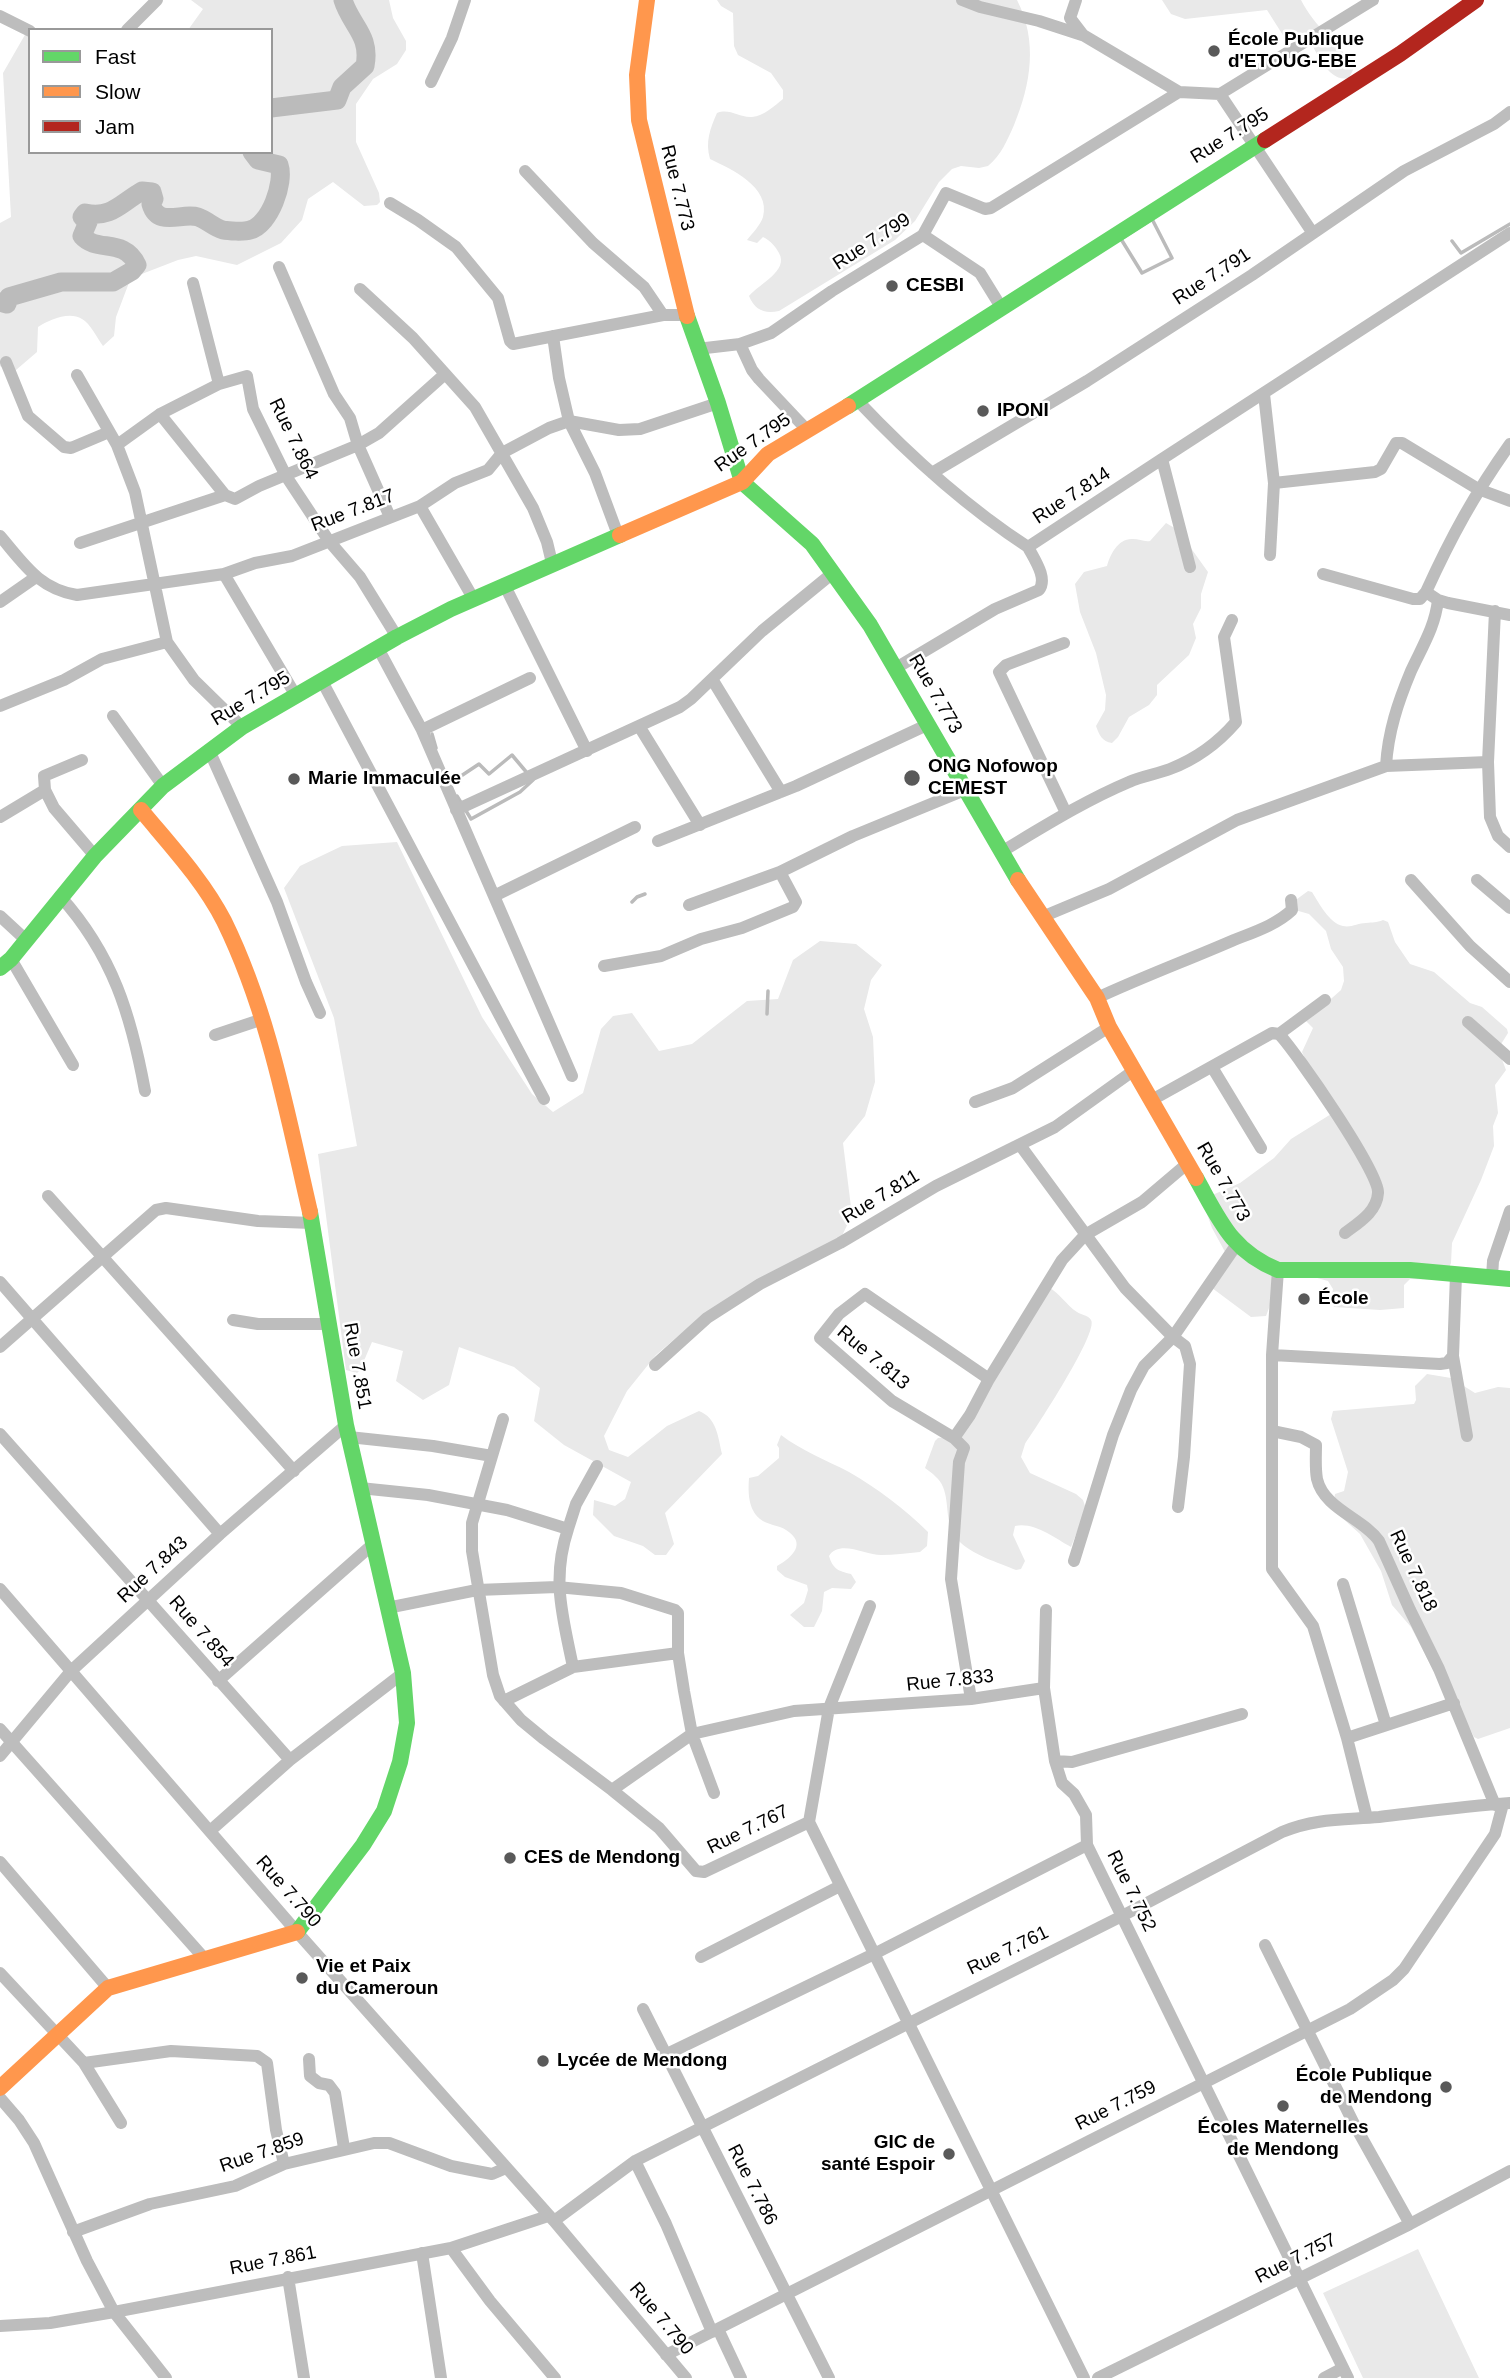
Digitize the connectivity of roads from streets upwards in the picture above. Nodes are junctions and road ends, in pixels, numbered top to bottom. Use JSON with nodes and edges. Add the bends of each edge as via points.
{"nodes":[{"id":1,"x":157,"y":0,"type":"edge"},
{"id":2,"x":465,"y":0,"type":"edge"},
{"id":3,"x":647,"y":0,"type":"edge"},
{"id":4,"x":962,"y":0,"type":"edge"},
{"id":5,"x":1373,"y":0,"type":"edge"},
{"id":6,"x":1476,"y":0,"type":"edge"},
{"id":7,"x":1074,"y":1,"type":"edge"},
{"id":8,"x":0,"y":16,"type":"edge"},
{"id":9,"x":26,"y":28,"type":"edge"},
{"id":10,"x":130,"y":28,"type":"edge"},
{"id":11,"x":1083,"y":35,"type":"junction"},
{"id":12,"x":431,"y":82,"type":"dead end"},
{"id":13,"x":1179,"y":92,"type":"junction"},
{"id":14,"x":1220,"y":93,"type":"junction"},
{"id":15,"x":1510,"y":113,"type":"edge"},
{"id":16,"x":1255,"y":144,"type":"junction"},
{"id":17,"x":524,"y":171,"type":"dead end"},
{"id":18,"x":390,"y":203,"type":"dead end"},
{"id":19,"x":1312,"y":232,"type":"junction"},
{"id":20,"x":1510,"y":233,"type":"edge"},
{"id":21,"x":923,"y":235,"type":"junction"},
{"id":22,"x":279,"y":267,"type":"dead end"},
{"id":23,"x":193,"y":283,"type":"dead end"},
{"id":24,"x":360,"y":289,"type":"dead end"},
{"id":25,"x":1001,"y":307,"type":"junction"},
{"id":26,"x":663,"y":315,"type":"junction"},
{"id":27,"x":687,"y":315,"type":"junction"},
{"id":28,"x":553,"y":336,"type":"junction"},
{"id":29,"x":740,"y":344,"type":"junction"},
{"id":30,"x":697,"y":349,"type":"junction"},
{"id":31,"x":6,"y":362,"type":"dead end"},
{"id":32,"x":77,"y":374,"type":"dead end"},
{"id":33,"x":445,"y":374,"type":"junction"},
{"id":34,"x":219,"y":384,"type":"junction"},
{"id":35,"x":1264,"y":394,"type":"junction"},
{"id":36,"x":857,"y":400,"type":"junction"},
{"id":37,"x":718,"y":403,"type":"junction"},
{"id":38,"x":160,"y":414,"type":"junction"},
{"id":39,"x":569,"y":421,"type":"junction"},
{"id":40,"x":807,"y":431,"type":"junction"},
{"id":41,"x":109,"y":432,"type":"junction"},
{"id":42,"x":1510,"y":444,"type":"edge"},
{"id":43,"x":117,"y":445,"type":"junction"},
{"id":44,"x":358,"y":445,"type":"junction"},
{"id":45,"x":502,"y":453,"type":"junction"},
{"id":46,"x":1162,"y":459,"type":"junction"},
{"id":47,"x":933,"y":473,"type":"junction"},
{"id":48,"x":286,"y":476,"type":"junction"},
{"id":49,"x":742,"y":482,"type":"junction"},
{"id":50,"x":1274,"y":483,"type":"junction"},
{"id":51,"x":1478,"y":489,"type":"junction"},
{"id":52,"x":225,"y":495,"type":"junction"},
{"id":53,"x":1510,"y":500,"type":"edge"},
{"id":54,"x":420,"y":506,"type":"junction"},
{"id":55,"x":390,"y":517,"type":"junction"},
{"id":56,"x":142,"y":522,"type":"junction"},
{"id":57,"x":618,"y":535,"type":"junction"},
{"id":58,"x":0,"y":536,"type":"edge"},
{"id":59,"x":329,"y":541,"type":"junction"},
{"id":60,"x":80,"y":543,"type":"dead end"},
{"id":61,"x":1027,"y":547,"type":"junction"},
{"id":62,"x":1270,"y":555,"type":"dead end"},
{"id":63,"x":552,"y":563,"type":"junction"},
{"id":64,"x":1190,"y":567,"type":"dead end"},
{"id":65,"x":834,"y":572,"type":"junction"},
{"id":66,"x":1323,"y":574,"type":"dead end"},
{"id":67,"x":224,"y":575,"type":"junction"},
{"id":68,"x":36,"y":578,"type":"junction"},
{"id":69,"x":156,"y":583,"type":"junction"},
{"id":70,"x":504,"y":584,"type":"junction"},
{"id":71,"x":1426,"y":592,"type":"junction"},
{"id":72,"x":474,"y":598,"type":"junction"},
{"id":73,"x":1438,"y":600,"type":"junction"},
{"id":74,"x":0,"y":602,"type":"edge"},
{"id":75,"x":1495,"y":611,"type":"junction"},
{"id":76,"x":1510,"y":615,"type":"edge"},
{"id":77,"x":1232,"y":620,"type":"dead end"},
{"id":78,"x":397,"y":637,"type":"junction"},
{"id":79,"x":167,"y":642,"type":"junction"},
{"id":80,"x":1065,"y":643,"type":"dead end"},
{"id":81,"x":378,"y":648,"type":"junction"},
{"id":82,"x":896,"y":668,"type":"junction"},
{"id":83,"x":530,"y":678,"type":"dead end"},
{"id":84,"x":712,"y":679,"type":"junction"},
{"id":85,"x":322,"y":681,"type":"junction"},
{"id":86,"x":296,"y":695,"type":"junction"},
{"id":87,"x":0,"y":706,"type":"edge"},
{"id":88,"x":113,"y":716,"type":"dead end"},
{"id":89,"x":929,"y":724,"type":"junction"},
{"id":90,"x":639,"y":726,"type":"junction"},
{"id":91,"x":242,"y":727,"type":"junction"},
{"id":92,"x":422,"y":730,"type":"junction"},
{"id":93,"x":209,"y":750,"type":"junction"},
{"id":94,"x":587,"y":751,"type":"junction"},
{"id":95,"x":82,"y":760,"type":"dead end"},
{"id":96,"x":1488,"y":762,"type":"junction"},
{"id":97,"x":1385,"y":765,"type":"junction"},
{"id":98,"x":163,"y":786,"type":"junction"},
{"id":99,"x":45,"y":790,"type":"junction"},
{"id":100,"x":965,"y":790,"type":"junction"},
{"id":101,"x":780,"y":792,"type":"junction"},
{"id":102,"x":141,"y":810,"type":"junction"},
{"id":103,"x":456,"y":810,"type":"junction"},
{"id":104,"x":1066,"y":813,"type":"junction"},
{"id":105,"x":0,"y":817,"type":"edge"},
{"id":106,"x":700,"y":825,"type":"junction"},
{"id":107,"x":635,"y":827,"type":"dead end"},
{"id":108,"x":658,"y":841,"type":"dead end"},
{"id":109,"x":1510,"y":847,"type":"edge"},
{"id":110,"x":1001,"y":852,"type":"junction"},
{"id":111,"x":95,"y":856,"type":"junction"},
{"id":112,"x":780,"y":872,"type":"junction"},
{"id":113,"x":1411,"y":880,"type":"dead end"},
{"id":114,"x":1477,"y":880,"type":"dead end"},
{"id":115,"x":60,"y":896,"type":"junction"},
{"id":116,"x":494,"y":896,"type":"junction"},
{"id":117,"x":1291,"y":900,"type":"dead end"},
{"id":118,"x":689,"y":905,"type":"dead end"},
{"id":119,"x":1510,"y":908,"type":"edge"},
{"id":120,"x":0,"y":916,"type":"edge"},
{"id":121,"x":1042,"y":917,"type":"junction"},
{"id":122,"x":26,"y":940,"type":"junction"},
{"id":123,"x":5,"y":963,"type":"edge"},
{"id":124,"x":604,"y":966,"type":"dead end"},
{"id":125,"x":1510,"y":982,"type":"edge"},
{"id":126,"x":1097,"y":998,"type":"junction"},
{"id":127,"x":1325,"y":1000,"type":"dead end"},
{"id":128,"x":320,"y":1013,"type":"dead end"},
{"id":129,"x":263,"y":1019,"type":"junction"},
{"id":130,"x":1468,"y":1022,"type":"dead end"},
{"id":131,"x":1109,"y":1027,"type":"junction"},
{"id":132,"x":1279,"y":1034,"type":"junction"},
{"id":133,"x":215,"y":1035,"type":"dead end"},
{"id":134,"x":1510,"y":1059,"type":"edge"},
{"id":135,"x":73,"y":1065,"type":"dead end"},
{"id":136,"x":1212,"y":1067,"type":"junction"},
{"id":137,"x":1133,"y":1071,"type":"junction"},
{"id":138,"x":572,"y":1076,"type":"dead end"},
{"id":139,"x":145,"y":1091,"type":"dead end"},
{"id":140,"x":544,"y":1099,"type":"dead end"},
{"id":141,"x":1150,"y":1101,"type":"junction"},
{"id":142,"x":975,"y":1102,"type":"dead end"},
{"id":143,"x":1020,"y":1145,"type":"junction"},
{"id":144,"x":1261,"y":1148,"type":"dead end"},
{"id":145,"x":1188,"y":1163,"type":"junction"},
{"id":146,"x":48,"y":1196,"type":"dead end"},
{"id":147,"x":1510,"y":1211,"type":"edge"},
{"id":148,"x":312,"y":1223,"type":"junction"},
{"id":149,"x":1345,"y":1233,"type":"dead end"},
{"id":150,"x":1085,"y":1235,"type":"junction"},
{"id":151,"x":1237,"y":1244,"type":"junction"},
{"id":152,"x":102,"y":1257,"type":"junction"},
{"id":153,"x":1278,"y":1270,"type":"junction"},
{"id":154,"x":1456,"y":1275,"type":"junction"},
{"id":155,"x":1492,"y":1277,"type":"junction"},
{"id":156,"x":1510,"y":1279,"type":"edge"},
{"id":157,"x":0,"y":1282,"type":"edge"},
{"id":158,"x":32,"y":1318,"type":"junction"},
{"id":159,"x":233,"y":1320,"type":"dead end"},
{"id":160,"x":328,"y":1324,"type":"junction"},
{"id":161,"x":1173,"y":1338,"type":"junction"},
{"id":162,"x":0,"y":1347,"type":"edge"},
{"id":163,"x":1272,"y":1355,"type":"junction"},
{"id":164,"x":1453,"y":1356,"type":"junction"},
{"id":165,"x":655,"y":1365,"type":"dead end"},
{"id":166,"x":989,"y":1380,"type":"junction"},
{"id":167,"x":503,"y":1419,"type":"dead end"},
{"id":168,"x":347,"y":1431,"type":"junction"},
{"id":169,"x":1272,"y":1432,"type":"junction"},
{"id":170,"x":0,"y":1434,"type":"edge"},
{"id":171,"x":1466,"y":1436,"type":"dead end"},
{"id":172,"x":954,"y":1438,"type":"junction"},
{"id":173,"x":492,"y":1456,"type":"junction"},
{"id":174,"x":597,"y":1466,"type":"dead end"},
{"id":175,"x":294,"y":1471,"type":"junction"},
{"id":176,"x":360,"y":1488,"type":"junction"},
{"id":177,"x":476,"y":1504,"type":"junction"},
{"id":178,"x":1178,"y":1507,"type":"dead end"},
{"id":179,"x":568,"y":1529,"type":"junction"},
{"id":180,"x":220,"y":1534,"type":"junction"},
{"id":181,"x":372,"y":1545,"type":"junction"},
{"id":182,"x":1074,"y":1561,"type":"dead end"},
{"id":183,"x":1343,"y":1584,"type":"dead end"},
{"id":184,"x":558,"y":1587,"type":"junction"},
{"id":185,"x":0,"y":1588,"type":"edge"},
{"id":186,"x":477,"y":1590,"type":"junction"},
{"id":187,"x":148,"y":1602,"type":"junction"},
{"id":188,"x":870,"y":1606,"type":"dead end"},
{"id":189,"x":387,"y":1608,"type":"junction"},
{"id":190,"x":1046,"y":1610,"type":"dead end"},
{"id":191,"x":678,"y":1653,"type":"junction"},
{"id":192,"x":573,"y":1667,"type":"junction"},
{"id":193,"x":71,"y":1671,"type":"junction"},
{"id":194,"x":403,"y":1673,"type":"junction"},
{"id":195,"x":218,"y":1681,"type":"junction"},
{"id":196,"x":1044,"y":1688,"type":"junction"},
{"id":197,"x":971,"y":1699,"type":"junction"},
{"id":198,"x":504,"y":1701,"type":"junction"},
{"id":199,"x":1454,"y":1703,"type":"junction"},
{"id":200,"x":829,"y":1708,"type":"junction"},
{"id":201,"x":1242,"y":1714,"type":"dead end"},
{"id":202,"x":1386,"y":1725,"type":"junction"},
{"id":203,"x":0,"y":1729,"type":"edge"},
{"id":204,"x":692,"y":1734,"type":"junction"},
{"id":205,"x":1347,"y":1738,"type":"junction"},
{"id":206,"x":11,"y":1741,"type":"junction"},
{"id":207,"x":0,"y":1756,"type":"edge"},
{"id":208,"x":290,"y":1760,"type":"junction"},
{"id":209,"x":1055,"y":1761,"type":"junction"},
{"id":210,"x":612,"y":1790,"type":"junction"},
{"id":211,"x":714,"y":1793,"type":"dead end"},
{"id":212,"x":1503,"y":1804,"type":"edge"},
{"id":213,"x":1367,"y":1818,"type":"junction"},
{"id":214,"x":809,"y":1822,"type":"junction"},
{"id":215,"x":210,"y":1831,"type":"junction"},
{"id":216,"x":1087,"y":1845,"type":"junction"},
{"id":217,"x":0,"y":1862,"type":"edge"},
{"id":218,"x":841,"y":1886,"type":"junction"},
{"id":219,"x":1122,"y":1916,"type":"junction"},
{"id":220,"x":297,"y":1932,"type":"junction"},
{"id":221,"x":1265,"y":1945,"type":"dead end"},
{"id":222,"x":874,"y":1954,"type":"junction"},
{"id":223,"x":701,"y":1957,"type":"dead end"},
{"id":224,"x":204,"y":1958,"type":"junction"},
{"id":225,"x":0,"y":1973,"type":"edge"},
{"id":226,"x":108,"y":1988,"type":"junction"},
{"id":227,"x":643,"y":2009,"type":"dead end"},
{"id":228,"x":908,"y":2022,"type":"junction"},
{"id":229,"x":1306,"y":2030,"type":"junction"},
{"id":230,"x":58,"y":2033,"type":"junction"},
{"id":231,"x":665,"y":2055,"type":"junction"},
{"id":232,"x":309,"y":2059,"type":"dead end"},
{"id":233,"x":84,"y":2063,"type":"junction"},
{"id":234,"x":1203,"y":2082,"type":"junction"},
{"id":235,"x":0,"y":2088,"type":"edge"},
{"id":236,"x":0,"y":2098,"type":"edge"},
{"id":237,"x":121,"y":2123,"type":"dead end"},
{"id":238,"x":701,"y":2126,"type":"junction"},
{"id":239,"x":344,"y":2148,"type":"junction"},
{"id":240,"x":635,"y":2161,"type":"junction"},
{"id":241,"x":284,"y":2164,"type":"junction"},
{"id":242,"x":506,"y":2168,"type":"junction"},
{"id":243,"x":1509,"y":2174,"type":"edge"},
{"id":244,"x":991,"y":2190,"type":"junction"},
{"id":245,"x":551,"y":2219,"type":"junction"},
{"id":246,"x":1410,"y":2224,"type":"junction"},
{"id":247,"x":73,"y":2232,"type":"junction"},
{"id":248,"x":451,"y":2248,"type":"junction"},
{"id":249,"x":422,"y":2253,"type":"junction"},
{"id":250,"x":288,"y":2277,"type":"junction"},
{"id":251,"x":1299,"y":2278,"type":"junction"},
{"id":252,"x":786,"y":2294,"type":"junction"},
{"id":253,"x":114,"y":2312,"type":"junction"},
{"id":254,"x":0,"y":2326,"type":"edge"},
{"id":255,"x":715,"y":2330,"type":"junction"},
{"id":256,"x":667,"y":2355,"type":"junction"},
{"id":257,"x":1346,"y":2373,"type":"edge"},
{"id":258,"x":166,"y":2378,"type":"edge"},
{"id":259,"x":304,"y":2378,"type":"edge"},
{"id":260,"x":441,"y":2378,"type":"edge"},
{"id":261,"x":555,"y":2378,"type":"edge"},
{"id":262,"x":686,"y":2378,"type":"edge"},
{"id":263,"x":741,"y":2378,"type":"edge"},
{"id":264,"x":829,"y":2378,"type":"edge"},
{"id":265,"x":1084,"y":2378,"type":"edge"},
{"id":266,"x":1098,"y":2378,"type":"edge"},
{"id":267,"x":1324,"y":2378,"type":"edge"}],
"edges":[{"from":1,"to":10,"type":"street"},
{"from":2,"to":12,"type":"street"},
{"from":3,"to":27,"type":"street","name":"Rue 7.773","via":[[636,105]]},
{"from":4,"to":11,"type":"street"},
{"from":5,"to":14,"type":"street"},
{"from":6,"to":16,"type":"street","name":"Rue 7.795","via":[[1400,54]]},
{"from":7,"to":11,"type":"street","via":[[1070,18]]},
{"from":8,"to":9,"type":"street"},
{"from":11,"to":13,"type":"street"},
{"from":13,"to":14,"type":"street"},
{"from":13,"to":21,"type":"street","name":"Rue 7.799","via":[[991,208],[946,193]]},
{"from":14,"to":16,"type":"street"},
{"from":15,"to":19,"type":"street","name":"Rue 7.791","via":[[1428,157]]},
{"from":16,"to":19,"type":"street"},
{"from":16,"to":25,"type":"street","name":"Rue 7.795"},
{"from":17,"to":26,"type":"street","via":[[643,287]]},
{"from":18,"to":28,"type":"street","via":[[456,247],[498,299],[510,341]]},
{"from":19,"to":47,"type":"street","name":"Rue 7.791","via":[[1087,381]]},
{"from":20,"to":35,"type":"street","name":"Rue 7.814"},
{"from":21,"to":25,"type":"street","via":[[980,273]]},
{"from":21,"to":29,"type":"street","name":"Rue 7.799","via":[[771,333]]},
{"from":22,"to":44,"type":"street","via":[[334,394],[350,418]]},
{"from":23,"to":34,"type":"street"},
{"from":24,"to":33,"type":"street","via":[[394,318]]},
{"from":25,"to":36,"type":"street","name":"Rue 7.795"},
{"from":26,"to":27,"type":"street"},
{"from":26,"to":28,"type":"street"},
{"from":27,"to":30,"type":"street","name":"Rue 7.773"},
{"from":28,"to":39,"type":"street"},
{"from":29,"to":30,"type":"street","name":"Rue 7.799"},
{"from":29,"to":40,"type":"street","via":[[752,370]]},
{"from":30,"to":37,"type":"street","name":"Rue 7.773"},
{"from":31,"to":41,"type":"street","via":[[28,416],[64,447]]},
{"from":32,"to":41,"type":"street"},
{"from":33,"to":44,"type":"street","via":[[393,422]]},
{"from":33,"to":45,"type":"street","via":[[475,407]]},
{"from":34,"to":38,"type":"street","name":"Rue 7.864"},
{"from":34,"to":48,"type":"street","name":"Rue 7.864","via":[[247,376],[253,409]]},
{"from":35,"to":46,"type":"street","name":"Rue 7.814"},
{"from":35,"to":50,"type":"street"},
{"from":36,"to":40,"type":"street","name":"Rue 7.795"},
{"from":36,"to":47,"type":"street","name":"Rue 7.814"},
{"from":37,"to":39,"type":"street","via":[[629,430]]},
{"from":37,"to":49,"type":"street","name":"Rue 7.773"},
{"from":38,"to":43,"type":"street","name":"Rue 7.864"},
{"from":38,"to":52,"type":"street"},
{"from":39,"to":45,"type":"street","name":"Rue 7.817"},
{"from":39,"to":57,"type":"street"},
{"from":40,"to":49,"type":"street","name":"Rue 7.795","via":[[768,454]]},
{"from":41,"to":43,"type":"street"},
{"from":42,"to":51,"type":"street"},
{"from":43,"to":56,"type":"street"},
{"from":44,"to":48,"type":"street"},
{"from":44,"to":55,"type":"street"},
{"from":45,"to":54,"type":"street","name":"Rue 7.817","via":[[488,470],[455,483]]},
{"from":45,"to":63,"type":"street","via":[[538,518]]},
{"from":46,"to":61,"type":"street","name":"Rue 7.814"},
{"from":46,"to":64,"type":"street"},
{"from":47,"to":61,"type":"street","name":"Rue 7.814"},
{"from":48,"to":52,"type":"street","via":[[235,499]]},
{"from":48,"to":59,"type":"street","name":"Rue 7.864"},
{"from":49,"to":57,"type":"street","name":"Rue 7.795"},
{"from":49,"to":65,"type":"street","name":"Rue 7.773","via":[[802,535]]},
{"from":50,"to":51,"type":"street","via":[[1375,472],[1396,443],[1402,443]]},
{"from":50,"to":62,"type":"street"},
{"from":51,"to":53,"type":"street"},
{"from":51,"to":71,"type":"street"},
{"from":52,"to":56,"type":"street"},
{"from":54,"to":55,"type":"street","name":"Rue 7.817"},
{"from":54,"to":72,"type":"street"},
{"from":55,"to":59,"type":"street","name":"Rue 7.817"},
{"from":56,"to":60,"type":"street"},
{"from":56,"to":69,"type":"street"},
{"from":57,"to":63,"type":"street","name":"Rue 7.795"},
{"from":58,"to":68,"type":"street","name":"Rue 7.817"},
{"from":59,"to":67,"type":"street","name":"Rue 7.817"},
{"from":59,"to":78,"type":"street","name":"Rue 7.864","via":[[360,577]]},
{"from":61,"to":82,"type":"street","via":[[1042,578],[1039,590],[995,609]]},
{"from":63,"to":70,"type":"street","name":"Rue 7.795"},
{"from":65,"to":82,"type":"street","name":"Rue 7.773"},
{"from":65,"to":84,"type":"street"},
{"from":66,"to":71,"type":"street","via":[[1413,598],[1420,599]]},
{"from":67,"to":69,"type":"street","name":"Rue 7.817"},
{"from":67,"to":86,"type":"street"},
{"from":68,"to":69,"type":"street","name":"Rue 7.817","via":[[53,589],[77,595]]},
{"from":68,"to":74,"type":"street"},
{"from":69,"to":79,"type":"street"},
{"from":70,"to":72,"type":"street","name":"Rue 7.795"},
{"from":70,"to":94,"type":"street"},
{"from":71,"to":73,"type":"street"},
{"from":72,"to":78,"type":"street","name":"Rue 7.795"},
{"from":73,"to":75,"type":"street"},
{"from":73,"to":97,"type":"street","via":[[1436,619],[1392,721]]},
{"from":75,"to":76,"type":"street"},
{"from":75,"to":96,"type":"street"},
{"from":77,"to":104,"type":"street","via":[[1224,636],[1236,722],[1230,729],[1205,751],[1172,768],[1131,780]]},
{"from":78,"to":81,"type":"street","name":"Rue 7.795"},
{"from":79,"to":87,"type":"street","via":[[102,659]]},
{"from":79,"to":91,"type":"street","via":[[194,680]]},
{"from":80,"to":104,"type":"street","via":[[1006,665],[999,672]]},
{"from":81,"to":85,"type":"street","name":"Rue 7.795"},
{"from":81,"to":92,"type":"street"},
{"from":82,"to":89,"type":"street","name":"Rue 7.773"},
{"from":83,"to":92,"type":"street"},
{"from":84,"to":90,"type":"street","via":[[680,707]]},
{"from":84,"to":101,"type":"street"},
{"from":85,"to":86,"type":"street","name":"Rue 7.795"},
{"from":85,"to":140,"type":"street"},
{"from":86,"to":91,"type":"street","name":"Rue 7.795"},
{"from":88,"to":98,"type":"street"},
{"from":89,"to":100,"type":"street","name":"Rue 7.773"},
{"from":89,"to":101,"type":"street"},
{"from":90,"to":94,"type":"street"},
{"from":90,"to":106,"type":"street"},
{"from":91,"to":93,"type":"street","name":"Rue 7.795"},
{"from":92,"to":103,"type":"street"},
{"from":93,"to":98,"type":"street","name":"Rue 7.795"},
{"from":93,"to":128,"type":"street","via":[[277,901]]},
{"from":94,"to":103,"type":"street"},
{"from":95,"to":99,"type":"street","via":[[44,776]]},
{"from":96,"to":97,"type":"street"},
{"from":96,"to":109,"type":"street","via":[[1490,817],[1498,836]]},
{"from":97,"to":121,"type":"street","via":[[1237,820],[1109,889]]},
{"from":98,"to":102,"type":"street","name":"Rue 7.795"},
{"from":99,"to":105,"type":"street"},
{"from":99,"to":111,"type":"street","via":[[54,808]]},
{"from":100,"to":110,"type":"street","name":"Rue 7.773"},
{"from":100,"to":112,"type":"street"},
{"from":101,"to":106,"type":"street"},
{"from":102,"to":111,"type":"street","name":"Rue 7.795"},
{"from":102,"to":129,"type":"street","name":"Rue 7.851","via":[[223,920]]},
{"from":103,"to":116,"type":"street"},
{"from":104,"to":110,"type":"street"},
{"from":106,"to":108,"type":"street"},
{"from":107,"to":116,"type":"street"},
{"from":110,"to":121,"type":"street","name":"Rue 7.773"},
{"from":111,"to":115,"type":"street","name":"Rue 7.795"},
{"from":112,"to":118,"type":"street"},
{"from":112,"to":124,"type":"street","via":[[796,902],[793,907],[661,956]]},
{"from":113,"to":125,"type":"street"},
{"from":114,"to":119,"type":"street"},
{"from":115,"to":122,"type":"street","name":"Rue 7.795"},
{"from":115,"to":139,"type":"street","via":[[114,976],[135,1039]]},
{"from":116,"to":138,"type":"street"},
{"from":117,"to":126,"type":"street","via":[[1292,910],[1272,924]]},
{"from":120,"to":122,"type":"street"},
{"from":121,"to":126,"type":"street","name":"Rue 7.773"},
{"from":122,"to":123,"type":"street","name":"Rue 7.795"},
{"from":123,"to":135,"type":"street"},
{"from":126,"to":131,"type":"street","name":"Rue 7.773"},
{"from":127,"to":132,"type":"street"},
{"from":129,"to":133,"type":"street"},
{"from":129,"to":148,"type":"street","name":"Rue 7.851"},
{"from":130,"to":134,"type":"street"},
{"from":131,"to":137,"type":"street","name":"Rue 7.773"},
{"from":131,"to":142,"type":"street","via":[[1013,1088]]},
{"from":132,"to":136,"type":"street","via":[[1272,1033]]},
{"from":132,"to":149,"type":"street","via":[[1376,1180],[1379,1193],[1374,1206]]},
{"from":136,"to":141,"type":"street"},
{"from":136,"to":144,"type":"street"},
{"from":137,"to":141,"type":"street","name":"Rue 7.773"},
{"from":137,"to":143,"type":"street","name":"Rue 7.811","via":[[1062,1122]]},
{"from":141,"to":145,"type":"street","name":"Rue 7.773"},
{"from":143,"to":150,"type":"street"},
{"from":143,"to":165,"type":"street","name":"Rue 7.811","via":[[760,1284],[707,1318]]},
{"from":145,"to":150,"type":"street","via":[[1142,1202]]},
{"from":145,"to":151,"type":"street","name":"Rue 7.773"},
{"from":146,"to":152,"type":"street"},
{"from":147,"to":155,"type":"street"},
{"from":148,"to":152,"type":"street","via":[[258,1221],[166,1208],[150,1214]]},
{"from":148,"to":160,"type":"street","name":"Rue 7.851"},
{"from":150,"to":161,"type":"street","via":[[1125,1288]]},
{"from":150,"to":166,"type":"street","via":[[1062,1260]]},
{"from":151,"to":153,"type":"street","name":"Rue 7.773","via":[[1258,1262]]},
{"from":151,"to":161,"type":"street"},
{"from":152,"to":158,"type":"street"},
{"from":152,"to":175,"type":"street"},
{"from":153,"to":154,"type":"street","name":"Rue 7.773","via":[[1410,1270]]},
{"from":153,"to":163,"type":"street"},
{"from":154,"to":155,"type":"street","name":"Rue 7.773"},
{"from":154,"to":164,"type":"street"},
{"from":155,"to":156,"type":"street","name":"Rue 7.773"},
{"from":157,"to":158,"type":"street"},
{"from":158,"to":162,"type":"street"},
{"from":158,"to":180,"type":"street"},
{"from":159,"to":160,"type":"street"},
{"from":160,"to":168,"type":"street","name":"Rue 7.851"},
{"from":161,"to":178,"type":"street","via":[[1185,1346],[1190,1364]]},
{"from":161,"to":182,"type":"street","via":[[1144,1366],[1131,1390]]},
{"from":163,"to":164,"type":"street","via":[[1440,1364]]},
{"from":163,"to":169,"type":"street"},
{"from":164,"to":171,"type":"street"},
{"from":166,"to":172,"type":"street"},
{"from":166,"to":172,"type":"street","name":"Rue 7.813","via":[[865,1294],[839,1314],[820,1338],[892,1401]]},
{"from":167,"to":173,"type":"street","name":"Rue 7.767"},
{"from":168,"to":173,"type":"street"},
{"from":168,"to":175,"type":"street","name":"Rue 7.843"},
{"from":168,"to":176,"type":"street","name":"Rue 7.851"},
{"from":169,"to":199,"type":"street","name":"Rue 7.818","via":[[1316,1445],[1317,1480],[1332,1502],[1373,1531]]},
{"from":169,"to":205,"type":"street","via":[[1272,1569],[1313,1626]]},
{"from":170,"to":187,"type":"street","name":"Rue 7.854"},
{"from":172,"to":197,"type":"street","via":[[964,1448],[959,1462],[951,1579]]},
{"from":173,"to":177,"type":"street","name":"Rue 7.767"},
{"from":174,"to":179,"type":"street"},
{"from":175,"to":180,"type":"street","name":"Rue 7.843"},
{"from":176,"to":177,"type":"street"},
{"from":176,"to":181,"type":"street","name":"Rue 7.851"},
{"from":177,"to":179,"type":"street"},
{"from":177,"to":186,"type":"street","name":"Rue 7.767","via":[[472,1551]]},
{"from":179,"to":184,"type":"street"},
{"from":180,"to":187,"type":"street","name":"Rue 7.843"},
{"from":181,"to":189,"type":"street","name":"Rue 7.851"},
{"from":181,"to":195,"type":"street"},
{"from":183,"to":202,"type":"street"},
{"from":184,"to":186,"type":"street"},
{"from":184,"to":191,"type":"street","via":[[621,1593],[677,1611]]},
{"from":184,"to":192,"type":"street"},
{"from":185,"to":193,"type":"street","name":"Rue 7.790"},
{"from":186,"to":189,"type":"street"},
{"from":186,"to":198,"type":"street","name":"Rue 7.767","via":[[494,1675]]},
{"from":187,"to":193,"type":"street","name":"Rue 7.843"},
{"from":187,"to":195,"type":"street","name":"Rue 7.854"},
{"from":188,"to":200,"type":"street"},
{"from":189,"to":194,"type":"street","name":"Rue 7.851"},
{"from":190,"to":196,"type":"street"},
{"from":191,"to":192,"type":"street"},
{"from":191,"to":204,"type":"street"},
{"from":192,"to":198,"type":"street"},
{"from":193,"to":206,"type":"street","name":"Rue 7.843"},
{"from":193,"to":215,"type":"street","name":"Rue 7.790"},
{"from":194,"to":208,"type":"street"},
{"from":194,"to":220,"type":"street","name":"Rue 7.851","via":[[407,1723],[384,1811]]},
{"from":195,"to":208,"type":"street","name":"Rue 7.854"},
{"from":196,"to":197,"type":"street","name":"Rue 7.833"},
{"from":196,"to":209,"type":"street"},
{"from":197,"to":200,"type":"street","name":"Rue 7.833"},
{"from":198,"to":210,"type":"street","name":"Rue 7.767","via":[[544,1739]]},
{"from":199,"to":202,"type":"street"},
{"from":199,"to":212,"type":"street","name":"Rue 7.818"},
{"from":200,"to":204,"type":"street","name":"Rue 7.833","via":[[794,1711]]},
{"from":200,"to":214,"type":"street"},
{"from":201,"to":209,"type":"street","via":[[1082,1760]]},
{"from":202,"to":205,"type":"street"},
{"from":203,"to":206,"type":"street"},
{"from":204,"to":210,"type":"street","name":"Rue 7.833"},
{"from":204,"to":211,"type":"street"},
{"from":205,"to":213,"type":"street"},
{"from":206,"to":207,"type":"street","name":"Rue 7.843"},
{"from":206,"to":224,"type":"street"},
{"from":208,"to":215,"type":"street"},
{"from":209,"to":216,"type":"street","via":[[1062,1783],[1086,1815]]},
{"from":210,"to":214,"type":"street","name":"Rue 7.767","via":[[659,1828],[696,1871],[704,1872]]},
{"from":212,"to":213,"type":"street","name":"Rue 7.761"},
{"from":212,"to":229,"type":"street","name":"Rue 7.759","via":[[1495,1834],[1404,1969],[1350,2009]]},
{"from":213,"to":219,"type":"street","name":"Rue 7.761","via":[[1304,1823]]},
{"from":214,"to":218,"type":"street","name":"Rue 7.767"},
{"from":215,"to":220,"type":"street","name":"Rue 7.790"},
{"from":216,"to":219,"type":"street","name":"Rue 7.752"},
{"from":216,"to":222,"type":"street","name":"Rue 7.752"},
{"from":217,"to":226,"type":"street"},
{"from":218,"to":222,"type":"street","name":"Rue 7.767"},
{"from":218,"to":223,"type":"street"},
{"from":219,"to":228,"type":"street","name":"Rue 7.761"},
{"from":219,"to":234,"type":"street","name":"Rue 7.752"},
{"from":220,"to":224,"type":"street"},
{"from":220,"to":242,"type":"street","name":"Rue 7.790"},
{"from":221,"to":229,"type":"street"},
{"from":222,"to":228,"type":"street","name":"Rue 7.767"},
{"from":222,"to":231,"type":"street","name":"Rue 7.752"},
{"from":224,"to":226,"type":"street"},
{"from":225,"to":230,"type":"street"},
{"from":226,"to":230,"type":"street"},
{"from":227,"to":231,"type":"street","name":"Rue 7.786"},
{"from":228,"to":238,"type":"street","name":"Rue 7.761"},
{"from":228,"to":244,"type":"street","name":"Rue 7.767"},
{"from":229,"to":234,"type":"street","name":"Rue 7.759"},
{"from":229,"to":246,"type":"street"},
{"from":230,"to":233,"type":"street"},
{"from":230,"to":235,"type":"street"},
{"from":231,"to":238,"type":"street","name":"Rue 7.786"},
{"from":232,"to":239,"type":"street","via":[[310,2076],[335,2093]]},
{"from":233,"to":237,"type":"street"},
{"from":233,"to":241,"type":"street","via":[[171,2051],[260,2057],[267,2063]]},
{"from":234,"to":244,"type":"street","name":"Rue 7.759"},
{"from":234,"to":251,"type":"street","name":"Rue 7.752"},
{"from":236,"to":247,"type":"street","via":[[34,2143]]},
{"from":238,"to":240,"type":"street","name":"Rue 7.761"},
{"from":238,"to":252,"type":"street","name":"Rue 7.786"},
{"from":239,"to":241,"type":"street","name":"Rue 7.859"},
{"from":239,"to":242,"type":"street","name":"Rue 7.859","via":[[389,2143],[451,2166],[492,2174]]},
{"from":240,"to":245,"type":"street","name":"Rue 7.761"},
{"from":240,"to":255,"type":"street"},
{"from":241,"to":247,"type":"street","name":"Rue 7.859","via":[[235,2186],[150,2204]]},
{"from":242,"to":245,"type":"street","name":"Rue 7.790"},
{"from":243,"to":246,"type":"street","name":"Rue 7.757"},
{"from":244,"to":252,"type":"street","name":"Rue 7.759"},
{"from":244,"to":265,"type":"street","name":"Rue 7.767"},
{"from":245,"to":248,"type":"street","name":"Rue 7.861"},
{"from":245,"to":256,"type":"street","name":"Rue 7.790"},
{"from":246,"to":251,"type":"street","name":"Rue 7.757"},
{"from":247,"to":253,"type":"street"},
{"from":248,"to":249,"type":"street","name":"Rue 7.861"},
{"from":248,"to":261,"type":"street"},
{"from":249,"to":250,"type":"street","name":"Rue 7.861"},
{"from":249,"to":260,"type":"street"},
{"from":250,"to":253,"type":"street","name":"Rue 7.861"},
{"from":250,"to":259,"type":"street"},
{"from":251,"to":257,"type":"street","name":"Rue 7.752"},
{"from":251,"to":266,"type":"street","name":"Rue 7.757"},
{"from":252,"to":255,"type":"street","name":"Rue 7.759"},
{"from":252,"to":264,"type":"street","name":"Rue 7.786"},
{"from":253,"to":254,"type":"street","name":"Rue 7.861"},
{"from":253,"to":258,"type":"street"},
{"from":255,"to":256,"type":"street","name":"Rue 7.759"},
{"from":255,"to":263,"type":"street"},
{"from":256,"to":262,"type":"street","name":"Rue 7.790"},
{"from":257,"to":267,"type":"street"}]}
